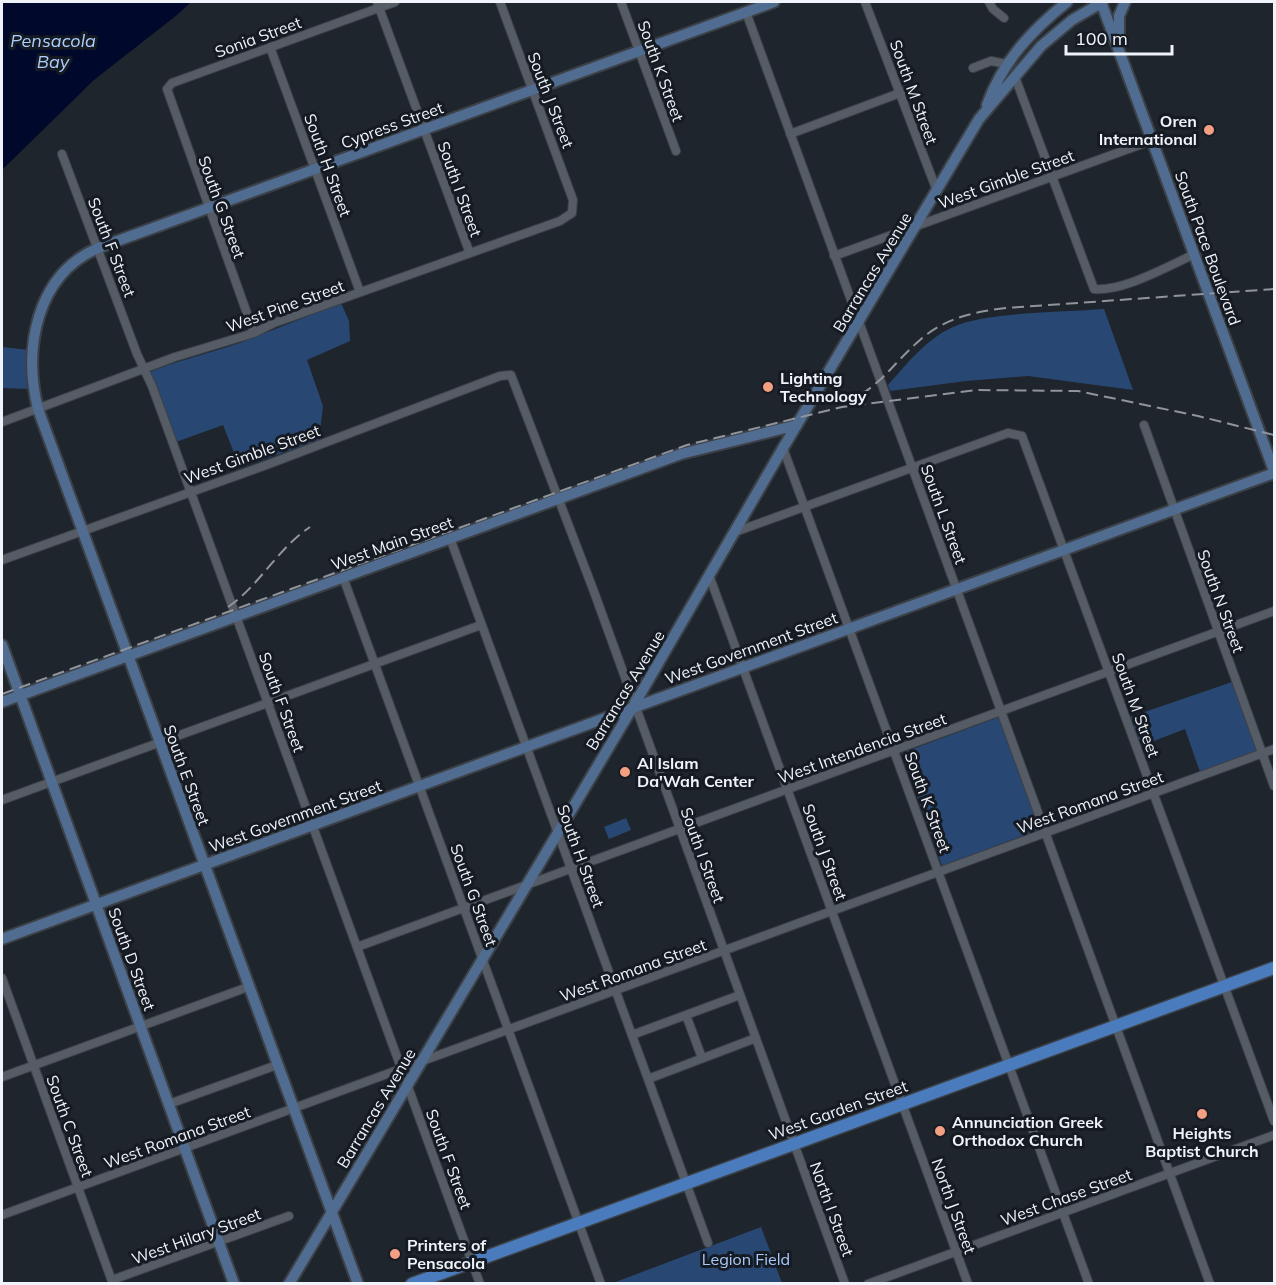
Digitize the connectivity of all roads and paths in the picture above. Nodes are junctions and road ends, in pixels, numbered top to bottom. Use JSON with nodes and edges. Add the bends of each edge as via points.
{"nodes":[{"id":1,"x":395,"y":2,"type":"edge"},
{"id":2,"x":500,"y":2,"type":"edge"},
{"id":3,"x":621,"y":2,"type":"edge"},
{"id":4,"x":774,"y":2,"type":"edge"},
{"id":5,"x":865,"y":2,"type":"edge"},
{"id":6,"x":989,"y":2,"type":"edge"},
{"id":7,"x":1067,"y":2,"type":"edge"},
{"id":8,"x":1102,"y":2,"type":"edge"},
{"id":9,"x":1125,"y":2,"type":"edge"},
{"id":10,"x":378,"y":4,"type":"edge"},
{"id":11,"x":746,"y":12,"type":"junction"},
{"id":12,"x":1004,"y":18,"type":"dead end"},
{"id":13,"x":270,"y":47,"type":"junction"},
{"id":14,"x":639,"y":51,"type":"junction"},
{"id":15,"x":1120,"y":51,"type":"junction"},
{"id":16,"x":1007,"y":64,"type":"junction"},
{"id":17,"x":973,"y":68,"type":"dead end"},
{"id":18,"x":1015,"y":77,"type":"junction"},
{"id":19,"x":167,"y":89,"type":"joint"},
{"id":20,"x":532,"y":90,"type":"junction"},
{"id":21,"x":908,"y":90,"type":"dead end"},
{"id":22,"x":900,"y":93,"type":"junction"},
{"id":23,"x":985,"y":111,"type":"junction"},
{"id":24,"x":424,"y":129,"type":"junction"},
{"id":25,"x":790,"y":134,"type":"junction"},
{"id":26,"x":1153,"y":140,"type":"junction"},
{"id":27,"x":676,"y":151,"type":"dead end"},
{"id":28,"x":62,"y":154,"type":"dead end"},
{"id":29,"x":316,"y":169,"type":"junction"},
{"id":30,"x":1052,"y":176,"type":"junction"},
{"id":31,"x":938,"y":192,"type":"junction"},
{"id":32,"x":575,"y":208,"type":"joint"},
{"id":33,"x":208,"y":209,"type":"junction"},
{"id":34,"x":916,"y":227,"type":"junction"},
{"id":35,"x":98,"y":248,"type":"junction"},
{"id":36,"x":469,"y":251,"type":"junction"},
{"id":37,"x":1195,"y":254,"type":"junction"},
{"id":38,"x":834,"y":256,"type":"junction"},
{"id":39,"x":360,"y":292,"type":"junction"},
{"id":40,"x":42,"y":306,"type":"joint"},
{"id":41,"x":859,"y":322,"type":"junction"},
{"id":42,"x":254,"y":333,"type":"junction"},
{"id":43,"x":145,"y":370,"type":"junction"},
{"id":44,"x":511,"y":375,"type":"joint"},
{"id":45,"x":38,"y":409,"type":"junction"},
{"id":46,"x":2,"y":422,"type":"edge"},
{"id":47,"x":797,"y":425,"type":"junction"},
{"id":48,"x":1144,"y":425,"type":"dead end"},
{"id":49,"x":783,"y":448,"type":"junction"},
{"id":50,"x":913,"y":467,"type":"junction"},
{"id":51,"x":1275,"y":472,"type":"edge"},
{"id":52,"x":190,"y":491,"type":"junction"},
{"id":53,"x":559,"y":498,"type":"junction"},
{"id":54,"x":806,"y":506,"type":"junction"},
{"id":55,"x":1173,"y":510,"type":"junction"},
{"id":56,"x":82,"y":531,"type":"junction"},
{"id":57,"x":735,"y":532,"type":"junction"},
{"id":58,"x":450,"y":538,"type":"junction"},
{"id":59,"x":1065,"y":550,"type":"junction"},
{"id":60,"x":2,"y":560,"type":"edge"},
{"id":61,"x":709,"y":575,"type":"junction"},
{"id":62,"x":343,"y":577,"type":"junction"},
{"id":63,"x":957,"y":589,"type":"junction"},
{"id":64,"x":1275,"y":611,"type":"edge"},
{"id":65,"x":236,"y":616,"type":"junction"},
{"id":66,"x":481,"y":625,"type":"junction"},
{"id":67,"x":850,"y":628,"type":"junction"},
{"id":68,"x":1218,"y":632,"type":"junction"},
{"id":69,"x":2,"y":645,"type":"edge"},
{"id":70,"x":128,"y":655,"type":"junction"},
{"id":71,"x":375,"y":664,"type":"junction"},
{"id":72,"x":744,"y":667,"type":"junction"},
{"id":73,"x":1110,"y":671,"type":"junction"},
{"id":74,"x":20,"y":695,"type":"junction"},
{"id":75,"x":2,"y":702,"type":"edge"},
{"id":76,"x":268,"y":703,"type":"junction"},
{"id":77,"x":634,"y":705,"type":"junction"},
{"id":78,"x":1002,"y":711,"type":"junction"},
{"id":79,"x":159,"y":743,"type":"junction"},
{"id":80,"x":526,"y":747,"type":"junction"},
{"id":81,"x":1275,"y":749,"type":"edge"},
{"id":82,"x":895,"y":750,"type":"junction"},
{"id":83,"x":1263,"y":754,"type":"junction"},
{"id":84,"x":51,"y":782,"type":"junction"},
{"id":85,"x":420,"y":786,"type":"junction"},
{"id":86,"x":1275,"y":786,"type":"edge"},
{"id":87,"x":788,"y":789,"type":"junction"},
{"id":88,"x":1155,"y":793,"type":"junction"},
{"id":89,"x":2,"y":800,"type":"edge"},
{"id":90,"x":313,"y":825,"type":"junction"},
{"id":91,"x":679,"y":829,"type":"junction"},
{"id":92,"x":557,"y":831,"type":"junction"},
{"id":93,"x":1046,"y":833,"type":"junction"},
{"id":94,"x":204,"y":865,"type":"junction"},
{"id":95,"x":571,"y":869,"type":"junction"},
{"id":96,"x":939,"y":872,"type":"junction"},
{"id":97,"x":525,"y":885,"type":"junction"},
{"id":98,"x":96,"y":904,"type":"junction"},
{"id":99,"x":464,"y":908,"type":"junction"},
{"id":100,"x":832,"y":911,"type":"junction"},
{"id":101,"x":2,"y":939,"type":"edge"},
{"id":102,"x":357,"y":947,"type":"junction"},
{"id":103,"x":724,"y":951,"type":"junction"},
{"id":104,"x":482,"y":958,"type":"junction"},
{"id":105,"x":1275,"y":968,"type":"edge"},
{"id":106,"x":2,"y":978,"type":"edge"},
{"id":107,"x":1225,"y":986,"type":"junction"},
{"id":108,"x":248,"y":987,"type":"junction"},
{"id":109,"x":615,"y":991,"type":"junction"},
{"id":110,"x":740,"y":994,"type":"junction"},
{"id":111,"x":686,"y":1014,"type":"junction"},
{"id":112,"x":140,"y":1026,"type":"junction"},
{"id":113,"x":1116,"y":1026,"type":"junction"},
{"id":114,"x":509,"y":1030,"type":"junction"},
{"id":115,"x":632,"y":1035,"type":"junction"},
{"id":116,"x":756,"y":1038,"type":"junction"},
{"id":117,"x":702,"y":1058,"type":"junction"},
{"id":118,"x":421,"y":1062,"type":"junction"},
{"id":119,"x":1010,"y":1064,"type":"junction"},
{"id":120,"x":33,"y":1065,"type":"junction"},
{"id":121,"x":277,"y":1065,"type":"junction"},
{"id":122,"x":402,"y":1069,"type":"junction"},
{"id":123,"x":2,"y":1077,"type":"edge"},
{"id":124,"x":648,"y":1079,"type":"junction"},
{"id":125,"x":408,"y":1084,"type":"junction"},
{"id":126,"x":903,"y":1103,"type":"junction"},
{"id":127,"x":169,"y":1104,"type":"junction"},
{"id":128,"x":293,"y":1108,"type":"junction"},
{"id":129,"x":1275,"y":1121,"type":"edge"},
{"id":130,"x":1275,"y":1135,"type":"edge"},
{"id":131,"x":794,"y":1143,"type":"junction"},
{"id":132,"x":185,"y":1148,"type":"junction"},
{"id":133,"x":1170,"y":1174,"type":"junction"},
{"id":134,"x":686,"y":1184,"type":"junction"},
{"id":135,"x":78,"y":1187,"type":"junction"},
{"id":136,"x":1063,"y":1212,"type":"junction"},
{"id":137,"x":332,"y":1213,"type":"junction"},
{"id":138,"x":2,"y":1215,"type":"edge"},
{"id":139,"x":289,"y":1216,"type":"dead end"},
{"id":140,"x":579,"y":1222,"type":"junction"},
{"id":141,"x":219,"y":1242,"type":"junction"},
{"id":142,"x":708,"y":1243,"type":"dead end"},
{"id":143,"x":957,"y":1251,"type":"junction"},
{"id":144,"x":472,"y":1262,"type":"junction"},
{"id":145,"x":113,"y":1282,"type":"edge"},
{"id":146,"x":234,"y":1284,"type":"edge"},
{"id":147,"x":289,"y":1284,"type":"edge"},
{"id":148,"x":358,"y":1284,"type":"edge"},
{"id":149,"x":412,"y":1284,"type":"edge"},
{"id":150,"x":480,"y":1284,"type":"edge"},
{"id":151,"x":602,"y":1284,"type":"edge"},
{"id":152,"x":845,"y":1284,"type":"edge"},
{"id":153,"x":867,"y":1284,"type":"edge"},
{"id":154,"x":968,"y":1284,"type":"edge"},
{"id":155,"x":1089,"y":1284,"type":"edge"},
{"id":156,"x":1210,"y":1284,"type":"edge"}],
"edges":[{"from":1,"to":10,"type":"street","name":"Sonia Street"},
{"from":2,"to":20,"type":"street","name":"South J Street"},
{"from":3,"to":14,"type":"street","name":"South K Street"},
{"from":4,"to":11,"type":"street","name":"Cypress Street"},
{"from":5,"to":22,"type":"street","name":"South M Street"},
{"from":6,"to":12,"type":"street"},
{"from":7,"to":16,"type":"street","name":"Barrancas Avenue","via":[[1035,29]]},
{"from":8,"to":15,"type":"street","name":"South Pace Boulevard"},
{"from":8,"to":18,"type":"street","name":"Barrancas Avenue","via":[[1055,33]]},
{"from":9,"to":15,"type":"street","via":[[1119,16]]},
{"from":10,"to":13,"type":"street","name":"Sonia Street"},
{"from":10,"to":24,"type":"street","name":"South I Street"},
{"from":11,"to":14,"type":"street","name":"Cypress Street"},
{"from":11,"to":25,"type":"street","name":"South L Street"},
{"from":13,"to":19,"type":"street","name":"Sonia Street","via":[[172,83]]},
{"from":13,"to":29,"type":"street","name":"South H Street"},
{"from":14,"to":20,"type":"street","name":"Cypress Street"},
{"from":14,"to":27,"type":"street","name":"South K Street"},
{"from":15,"to":26,"type":"street","name":"South Pace Boulevard"},
{"from":16,"to":17,"type":"street","via":[[991,61]]},
{"from":16,"to":23,"type":"street","name":"Barrancas Avenue"},
{"from":18,"to":23,"type":"street","name":"Barrancas Avenue"},
{"from":18,"to":30,"type":"street"},
{"from":19,"to":33,"type":"street","name":"South G Street"},
{"from":20,"to":24,"type":"street","name":"Cypress Street"},
{"from":20,"to":32,"type":"street","name":"South J Street"},
{"from":21,"to":22,"type":"street"},
{"from":22,"to":25,"type":"street"},
{"from":22,"to":31,"type":"street","name":"South M Street"},
{"from":23,"to":31,"type":"street","name":"Barrancas Avenue"},
{"from":24,"to":29,"type":"street","name":"Cypress Street"},
{"from":24,"to":36,"type":"street","name":"South I Street"},
{"from":25,"to":38,"type":"street","name":"South L Street"},
{"from":26,"to":30,"type":"street","name":"West Gimble Street"},
{"from":26,"to":37,"type":"street","name":"South Pace Boulevard"},
{"from":28,"to":35,"type":"street","name":"South F Street"},
{"from":29,"to":33,"type":"street","name":"Cypress Street"},
{"from":29,"to":39,"type":"street","name":"South H Street"},
{"from":30,"to":34,"type":"street","name":"West Gimble Street"},
{"from":30,"to":37,"type":"street","via":[[1094,289],[1126,283]]},
{"from":31,"to":34,"type":"street","name":"Barrancas Avenue"},
{"from":32,"to":36,"type":"street","name":"West Pine Street","via":[[560,220]]},
{"from":33,"to":35,"type":"street","name":"Cypress Street"},
{"from":33,"to":42,"type":"street","name":"South G Street"},
{"from":34,"to":38,"type":"street","name":"West Gimble Street"},
{"from":34,"to":41,"type":"street","name":"Barrancas Avenue"},
{"from":35,"to":40,"type":"street","name":"Cypress Street","via":[[81,256],[62,273]]},
{"from":35,"to":43,"type":"street","name":"South F Street"},
{"from":36,"to":39,"type":"street","name":"West Pine Street"},
{"from":37,"to":51,"type":"street","name":"South Pace Boulevard"},
{"from":38,"to":41,"type":"street","name":"South L Street"},
{"from":39,"to":42,"type":"street","name":"West Pine Street"},
{"from":40,"to":45,"type":"street","name":"South E Street","via":[[32,361]]},
{"from":41,"to":47,"type":"street","name":"Barrancas Avenue"},
{"from":41,"to":50,"type":"street","name":"South L Street"},
{"from":42,"to":43,"type":"street","name":"West Pine Street"},
{"from":43,"to":45,"type":"street","name":"West Pine Street"},
{"from":43,"to":52,"type":"street","name":"South F Street"},
{"from":44,"to":52,"type":"street","name":"West Gimble Street"},
{"from":44,"to":53,"type":"street","name":"South I Street"},
{"from":45,"to":46,"type":"street","name":"West Pine Street"},
{"from":45,"to":56,"type":"street","name":"South E Street"},
{"from":47,"to":49,"type":"street","name":"Barrancas Avenue"},
{"from":47,"to":53,"type":"street","name":"West Main Street","via":[[693,450]]},
{"from":48,"to":55,"type":"street","name":"South N Street"},
{"from":49,"to":54,"type":"street","name":"South K Street"},
{"from":49,"to":57,"type":"street","name":"Barrancas Avenue"},
{"from":50,"to":54,"type":"street"},
{"from":50,"to":59,"type":"street","name":"South M Street","via":[[1008,433],[1020,435]]},
{"from":50,"to":63,"type":"street","name":"South L Street"},
{"from":51,"to":55,"type":"street","name":"West Government Street"},
{"from":52,"to":56,"type":"street","name":"West Gimble Street"},
{"from":52,"to":65,"type":"street","name":"South F Street"},
{"from":53,"to":58,"type":"street","name":"West Main Street"},
{"from":53,"to":77,"type":"street","name":"South I Street"},
{"from":54,"to":57,"type":"street"},
{"from":54,"to":67,"type":"street","name":"South K Street"},
{"from":55,"to":59,"type":"street","name":"West Government Street"},
{"from":55,"to":68,"type":"street","name":"South N Street"},
{"from":56,"to":60,"type":"street","name":"West Gimble Street"},
{"from":56,"to":70,"type":"street","name":"South E Street"},
{"from":57,"to":61,"type":"street","name":"Barrancas Avenue"},
{"from":58,"to":62,"type":"street","name":"West Main Street"},
{"from":58,"to":66,"type":"street","name":"South H Street"},
{"from":59,"to":63,"type":"street","name":"West Government Street"},
{"from":59,"to":73,"type":"street","name":"South M Street"},
{"from":61,"to":72,"type":"street","name":"South J Street"},
{"from":61,"to":77,"type":"street","name":"Barrancas Avenue"},
{"from":62,"to":65,"type":"street","name":"West Main Street"},
{"from":62,"to":71,"type":"street","name":"South G Street"},
{"from":63,"to":67,"type":"street","name":"West Government Street"},
{"from":63,"to":78,"type":"street","name":"South L Street"},
{"from":64,"to":68,"type":"street","name":"West Intendencia Street"},
{"from":65,"to":70,"type":"street","name":"West Main Street"},
{"from":65,"to":76,"type":"street","name":"South F Street"},
{"from":66,"to":71,"type":"street"},
{"from":66,"to":80,"type":"street","name":"South H Street"},
{"from":67,"to":72,"type":"street","name":"West Government Street"},
{"from":67,"to":82,"type":"street","name":"South K Street"},
{"from":68,"to":73,"type":"street","name":"West Intendencia Street"},
{"from":68,"to":83,"type":"street","name":"South N Street"},
{"from":69,"to":74,"type":"street","name":"South D Street"},
{"from":70,"to":74,"type":"street","name":"West Main Street"},
{"from":70,"to":79,"type":"street","name":"South E Street"},
{"from":71,"to":76,"type":"street"},
{"from":71,"to":85,"type":"street","name":"South G Street"},
{"from":72,"to":77,"type":"street","name":"West Government Street"},
{"from":72,"to":87,"type":"street","name":"South J Street"},
{"from":73,"to":78,"type":"street","name":"West Intendencia Street"},
{"from":73,"to":88,"type":"street","name":"South M Street"},
{"from":74,"to":75,"type":"street","name":"West Main Street"},
{"from":74,"to":84,"type":"street","name":"South D Street"},
{"from":76,"to":79,"type":"street"},
{"from":76,"to":90,"type":"street","name":"South F Street"},
{"from":77,"to":80,"type":"street","name":"West Government Street"},
{"from":77,"to":91,"type":"street","name":"South I Street"},
{"from":77,"to":92,"type":"street","name":"Barrancas Avenue"},
{"from":78,"to":82,"type":"street","name":"West Intendencia Street"},
{"from":78,"to":93,"type":"street","name":"South L Street"},
{"from":79,"to":84,"type":"street"},
{"from":79,"to":94,"type":"street","name":"South E Street"},
{"from":80,"to":85,"type":"street","name":"West Government Street"},
{"from":80,"to":92,"type":"street","name":"South H Street"},
{"from":81,"to":83,"type":"street","name":"West Romana Street"},
{"from":82,"to":87,"type":"street","name":"West Intendencia Street"},
{"from":82,"to":96,"type":"street","name":"South K Street"},
{"from":83,"to":86,"type":"street","name":"South N Street"},
{"from":83,"to":88,"type":"street","name":"West Romana Street"},
{"from":84,"to":89,"type":"street"},
{"from":84,"to":98,"type":"street","name":"South D Street"},
{"from":85,"to":90,"type":"street","name":"West Government Street"},
{"from":85,"to":99,"type":"street","name":"South G Street"},
{"from":87,"to":91,"type":"street","name":"West Intendencia Street"},
{"from":87,"to":100,"type":"street","name":"South J Street"},
{"from":88,"to":93,"type":"street","name":"West Romana Street"},
{"from":88,"to":107,"type":"street","name":"South M Street"},
{"from":90,"to":94,"type":"street","name":"West Government Street"},
{"from":90,"to":102,"type":"street","name":"South F Street"},
{"from":91,"to":95,"type":"street","name":"West Intendencia Street"},
{"from":91,"to":103,"type":"street","name":"South I Street"},
{"from":92,"to":95,"type":"street","name":"South H Street"},
{"from":92,"to":97,"type":"street","name":"Barrancas Avenue"},
{"from":93,"to":96,"type":"street","name":"West Romana Street"},
{"from":93,"to":113,"type":"street","name":"South L Street"},
{"from":94,"to":98,"type":"street","name":"West Government Street"},
{"from":94,"to":108,"type":"street","name":"South E Street"},
{"from":95,"to":97,"type":"street","name":"West Intendencia Street"},
{"from":95,"to":109,"type":"street","name":"South H Street"},
{"from":96,"to":100,"type":"street","name":"West Romana Street"},
{"from":96,"to":119,"type":"street","name":"South K Street"},
{"from":97,"to":99,"type":"street","name":"West Intendencia Street"},
{"from":97,"to":104,"type":"street","name":"Barrancas Avenue"},
{"from":98,"to":101,"type":"street","name":"West Government Street"},
{"from":98,"to":112,"type":"street","name":"South D Street"},
{"from":99,"to":102,"type":"street","name":"West Intendencia Street"},
{"from":99,"to":104,"type":"street","name":"South G Street"},
{"from":100,"to":103,"type":"street","name":"West Romana Street"},
{"from":100,"to":126,"type":"street","name":"South J Street"},
{"from":102,"to":122,"type":"street","name":"South F Street"},
{"from":103,"to":109,"type":"street","name":"West Romana Street"},
{"from":103,"to":110,"type":"street","name":"South I Street"},
{"from":104,"to":114,"type":"street","name":"South G Street"},
{"from":104,"to":118,"type":"street","name":"Barrancas Avenue"},
{"from":105,"to":107,"type":"main road","name":"West Garden Street"},
{"from":106,"to":120,"type":"street","name":"South C Street"},
{"from":107,"to":113,"type":"main road","name":"West Garden Street"},
{"from":107,"to":129,"type":"street","name":"South M Street"},
{"from":108,"to":112,"type":"street"},
{"from":108,"to":121,"type":"street","name":"South E Street"},
{"from":109,"to":114,"type":"street","name":"West Romana Street"},
{"from":109,"to":115,"type":"street","name":"South H Street"},
{"from":110,"to":111,"type":"street"},
{"from":110,"to":116,"type":"street","name":"South I Street"},
{"from":111,"to":115,"type":"street"},
{"from":111,"to":117,"type":"street"},
{"from":112,"to":120,"type":"street"},
{"from":112,"to":127,"type":"street","name":"South D Street"},
{"from":113,"to":119,"type":"main road","name":"West Garden Street"},
{"from":113,"to":133,"type":"street","name":"South L Street"},
{"from":114,"to":118,"type":"street","name":"West Romana Street"},
{"from":114,"to":140,"type":"street","name":"South G Street"},
{"from":115,"to":124,"type":"street","name":"South H Street"},
{"from":116,"to":117,"type":"street"},
{"from":116,"to":131,"type":"street","name":"South I Street"},
{"from":117,"to":124,"type":"street"},
{"from":118,"to":122,"type":"street","name":"West Romana Street"},
{"from":118,"to":125,"type":"street","name":"Barrancas Avenue"},
{"from":119,"to":126,"type":"main road","name":"West Garden Street"},
{"from":119,"to":136,"type":"street","name":"South K Street"},
{"from":120,"to":123,"type":"street"},
{"from":120,"to":135,"type":"street","name":"South C Street"},
{"from":121,"to":127,"type":"street"},
{"from":121,"to":128,"type":"street","name":"South E Street"},
{"from":122,"to":125,"type":"street","name":"South F Street"},
{"from":122,"to":128,"type":"street","name":"West Romana Street"},
{"from":124,"to":134,"type":"street","name":"South H Street"},
{"from":125,"to":137,"type":"street","name":"Barrancas Avenue"},
{"from":125,"to":144,"type":"street","name":"South F Street"},
{"from":126,"to":131,"type":"main road","name":"West Garden Street"},
{"from":126,"to":143,"type":"street","name":"North J Street"},
{"from":127,"to":132,"type":"street","name":"South D Street"},
{"from":128,"to":132,"type":"street","name":"West Romana Street"},
{"from":128,"to":137,"type":"street","name":"South E Street"},
{"from":130,"to":133,"type":"street","name":"West Chase Street"},
{"from":131,"to":134,"type":"main road","name":"West Garden Street"},
{"from":131,"to":152,"type":"street","name":"North I Street"},
{"from":132,"to":135,"type":"street","name":"West Romana Street"},
{"from":132,"to":141,"type":"street","name":"South D Street"},
{"from":133,"to":136,"type":"street","name":"West Chase Street"},
{"from":133,"to":156,"type":"street","name":"South L Street"},
{"from":134,"to":140,"type":"main road","name":"West Garden Street"},
{"from":134,"to":142,"type":"street","name":"South H Street"},
{"from":135,"to":138,"type":"street","name":"West Romana Street"},
{"from":135,"to":145,"type":"street","name":"South C Street"},
{"from":136,"to":143,"type":"street","name":"West Chase Street"},
{"from":136,"to":155,"type":"street","name":"South K Street"},
{"from":137,"to":147,"type":"street","name":"Barrancas Avenue"},
{"from":137,"to":148,"type":"street","name":"South E Street"},
{"from":139,"to":141,"type":"street","name":"West Hilary Street"},
{"from":140,"to":144,"type":"main road","name":"West Garden Street"},
{"from":140,"to":151,"type":"street","name":"South G Street"},
{"from":141,"to":145,"type":"street","name":"West Hilary Street"},
{"from":141,"to":146,"type":"street","name":"South D Street"},
{"from":143,"to":153,"type":"street","name":"West Chase Street"},
{"from":143,"to":154,"type":"street","name":"North J Street"},
{"from":144,"to":149,"type":"main road","name":"West Garden Street"},
{"from":144,"to":150,"type":"street","name":"South F Street"}]}
